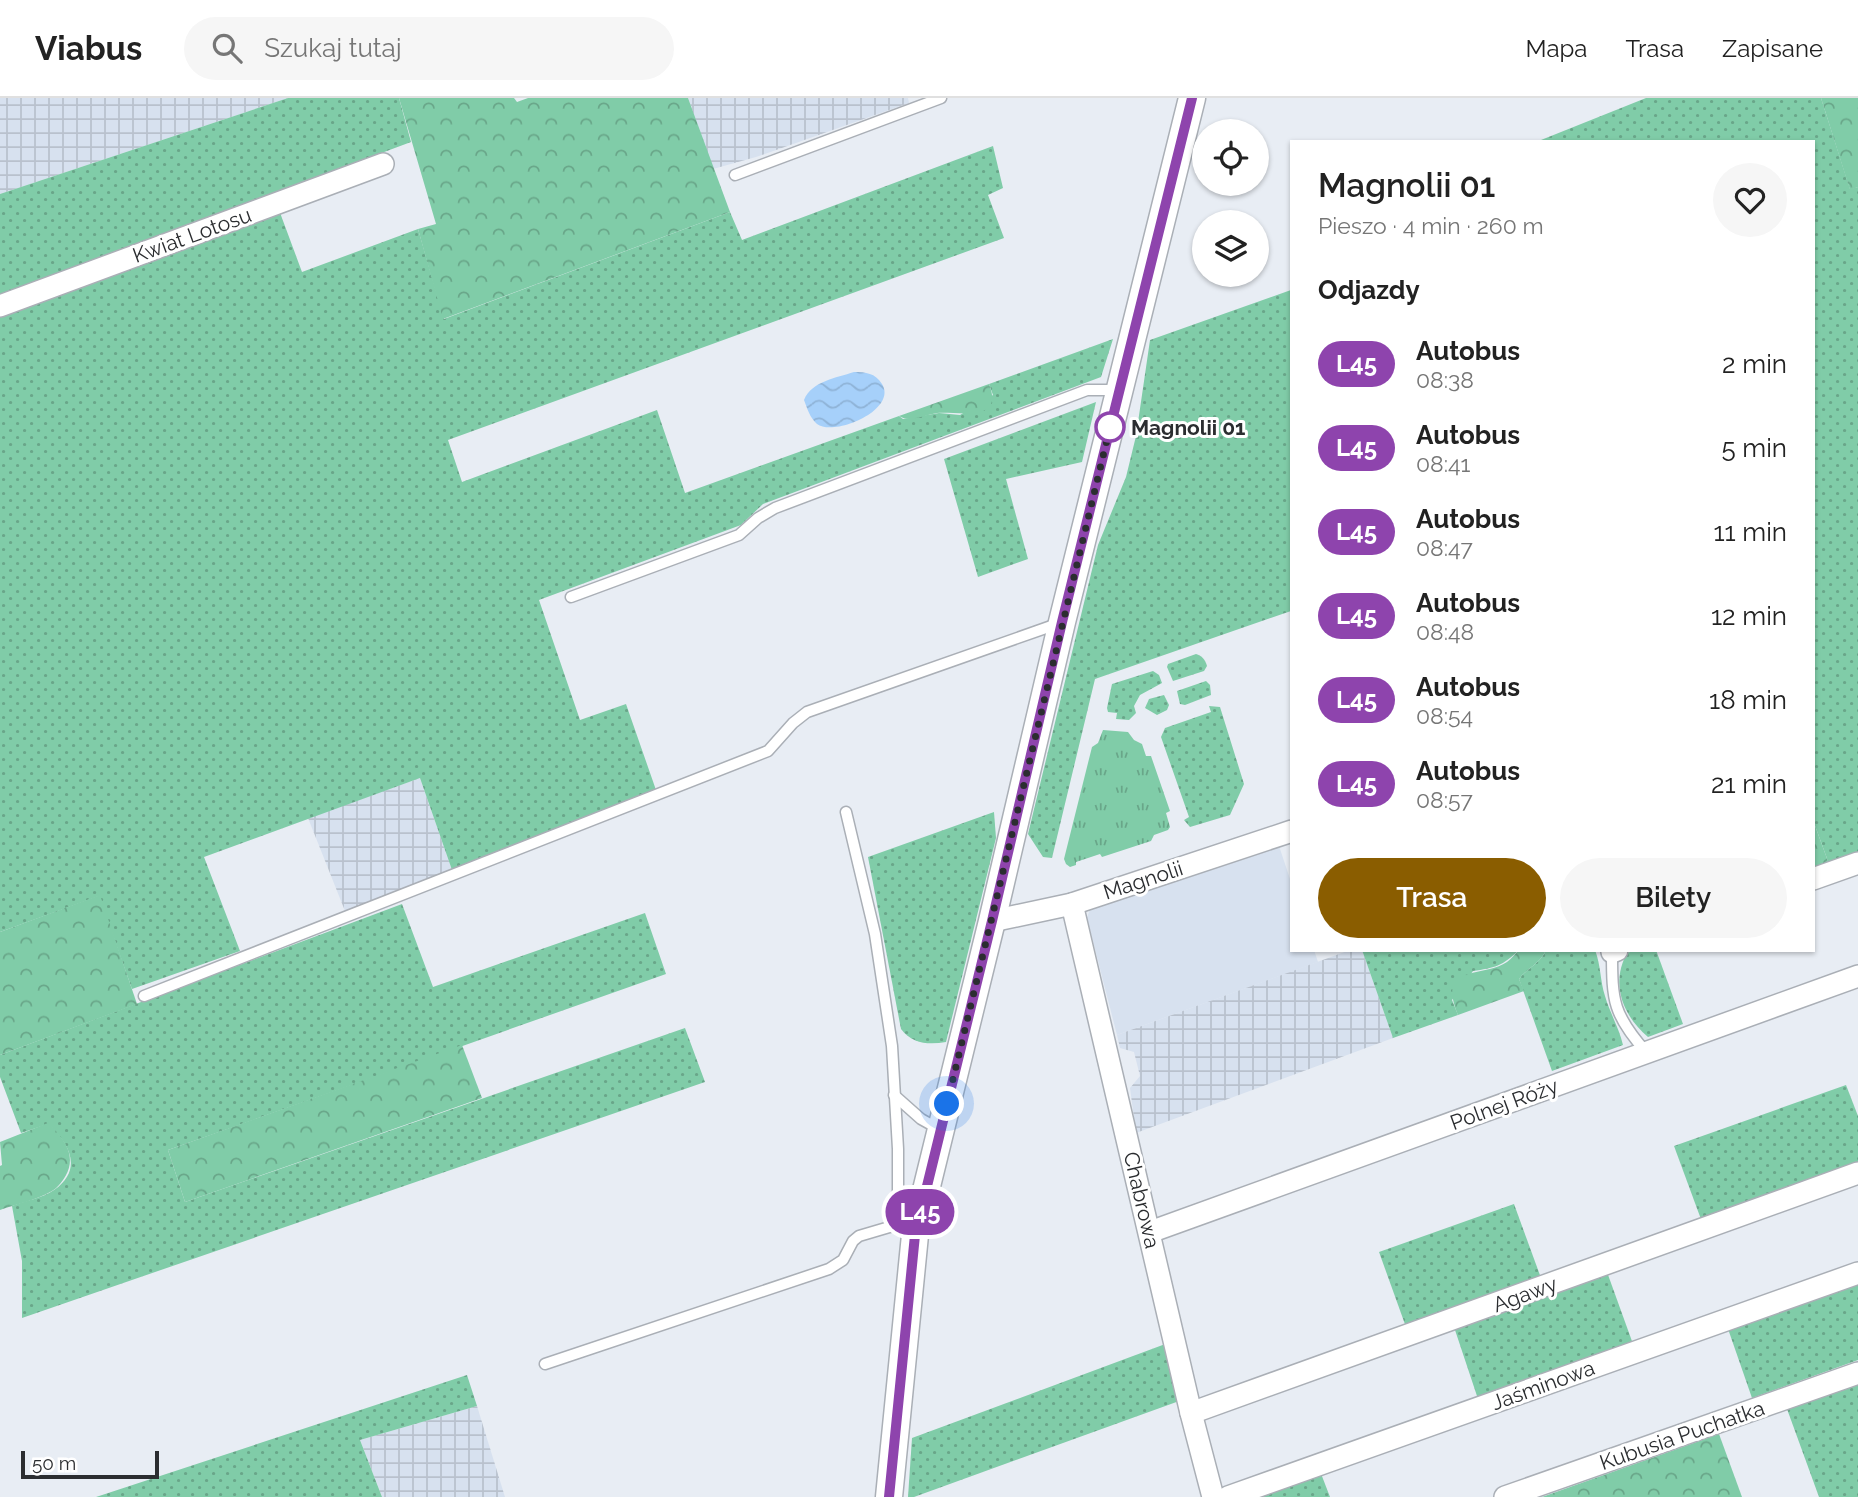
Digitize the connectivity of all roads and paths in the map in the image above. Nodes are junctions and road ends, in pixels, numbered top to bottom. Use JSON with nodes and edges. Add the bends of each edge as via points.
{"nodes":[{"id":1,"x":941,"y":98,"type":"edge"},
{"id":2,"x":1192,"y":98,"type":"edge"},
{"id":3,"x":383,"y":164,"type":"dead end"},
{"id":4,"x":735,"y":174,"type":"dead end"},
{"id":5,"x":0,"y":306,"type":"edge"},
{"id":6,"x":1120,"y":390,"type":"junction"},
{"id":7,"x":571,"y":597,"type":"dead end"},
{"id":8,"x":1062,"y":622,"type":"junction"},
{"id":9,"x":846,"y":812,"type":"dead end"},
{"id":10,"x":1290,"y":832,"type":"edge"},
{"id":11,"x":1858,"y":863,"type":"edge"},
{"id":12,"x":1815,"y":878,"type":"edge"},
{"id":13,"x":1072,"y":904,"type":"junction"},
{"id":14,"x":992,"y":921,"type":"junction"},
{"id":15,"x":1614,"y":952,"type":"edge"},
{"id":16,"x":1858,"y":976,"type":"edge"},
{"id":17,"x":144,"y":996,"type":"dead end"},
{"id":18,"x":1647,"y":1053,"type":"junction"},
{"id":19,"x":894,"y":1095,"type":"junction"},
{"id":20,"x":940,"y":1130,"type":"junction"},
{"id":21,"x":1858,"y":1173,"type":"edge"},
{"id":22,"x":909,"y":1229,"type":"junction"},
{"id":23,"x":1150,"y":1232,"type":"junction"},
{"id":24,"x":1858,"y":1273,"type":"edge"},
{"id":25,"x":545,"y":1364,"type":"dead end"},
{"id":26,"x":1858,"y":1373,"type":"edge"},
{"id":27,"x":1191,"y":1413,"type":"junction"},
{"id":28,"x":889,"y":1497,"type":"edge"},
{"id":29,"x":1213,"y":1497,"type":"edge"},
{"id":30,"x":1228,"y":1497,"type":"edge"},
{"id":31,"x":1505,"y":1497,"type":"edge"}],
"edges":[{"from":1,"to":4,"type":"lane"},
{"from":2,"to":6,"type":"street"},
{"from":3,"to":5,"type":"street","name":"Kwiat Lotosu"},
{"from":6,"to":7,"type":"lane","via":[[1087,390],[775,508],[739,535]]},
{"from":6,"to":8,"type":"street"},
{"from":8,"to":14,"type":"street"},
{"from":8,"to":17,"type":"lane","via":[[807,712],[768,751]]},
{"from":9,"to":19,"type":"lane","via":[[884,987]]},
{"from":10,"to":13,"type":"street","name":"Magnolii"},
{"from":11,"to":12,"type":"street"},
{"from":13,"to":14,"type":"street","name":"Magnolii"},
{"from":13,"to":23,"type":"street","name":"Chabrowa"},
{"from":14,"to":20,"type":"street"},
{"from":15,"to":18,"type":"lane","via":[[1616,1009]]},
{"from":16,"to":18,"type":"street","name":"Polnej Róży"},
{"from":18,"to":23,"type":"street","name":"Polnej Róży"},
{"from":19,"to":20,"type":"lane"},
{"from":19,"to":22,"type":"lane","via":[[898,1203]]},
{"from":20,"to":22,"type":"street"},
{"from":21,"to":27,"type":"street","name":"Agawy"},
{"from":22,"to":25,"type":"lane","via":[[859,1236],[844,1260],[829,1269]]},
{"from":22,"to":28,"type":"street"},
{"from":23,"to":27,"type":"street","name":"Chabrowa"},
{"from":24,"to":30,"type":"street","name":"Jaśminowa"},
{"from":26,"to":31,"type":"street","name":"Kubusia Puchatka"},
{"from":27,"to":29,"type":"street","name":"Chabrowa"}]}
